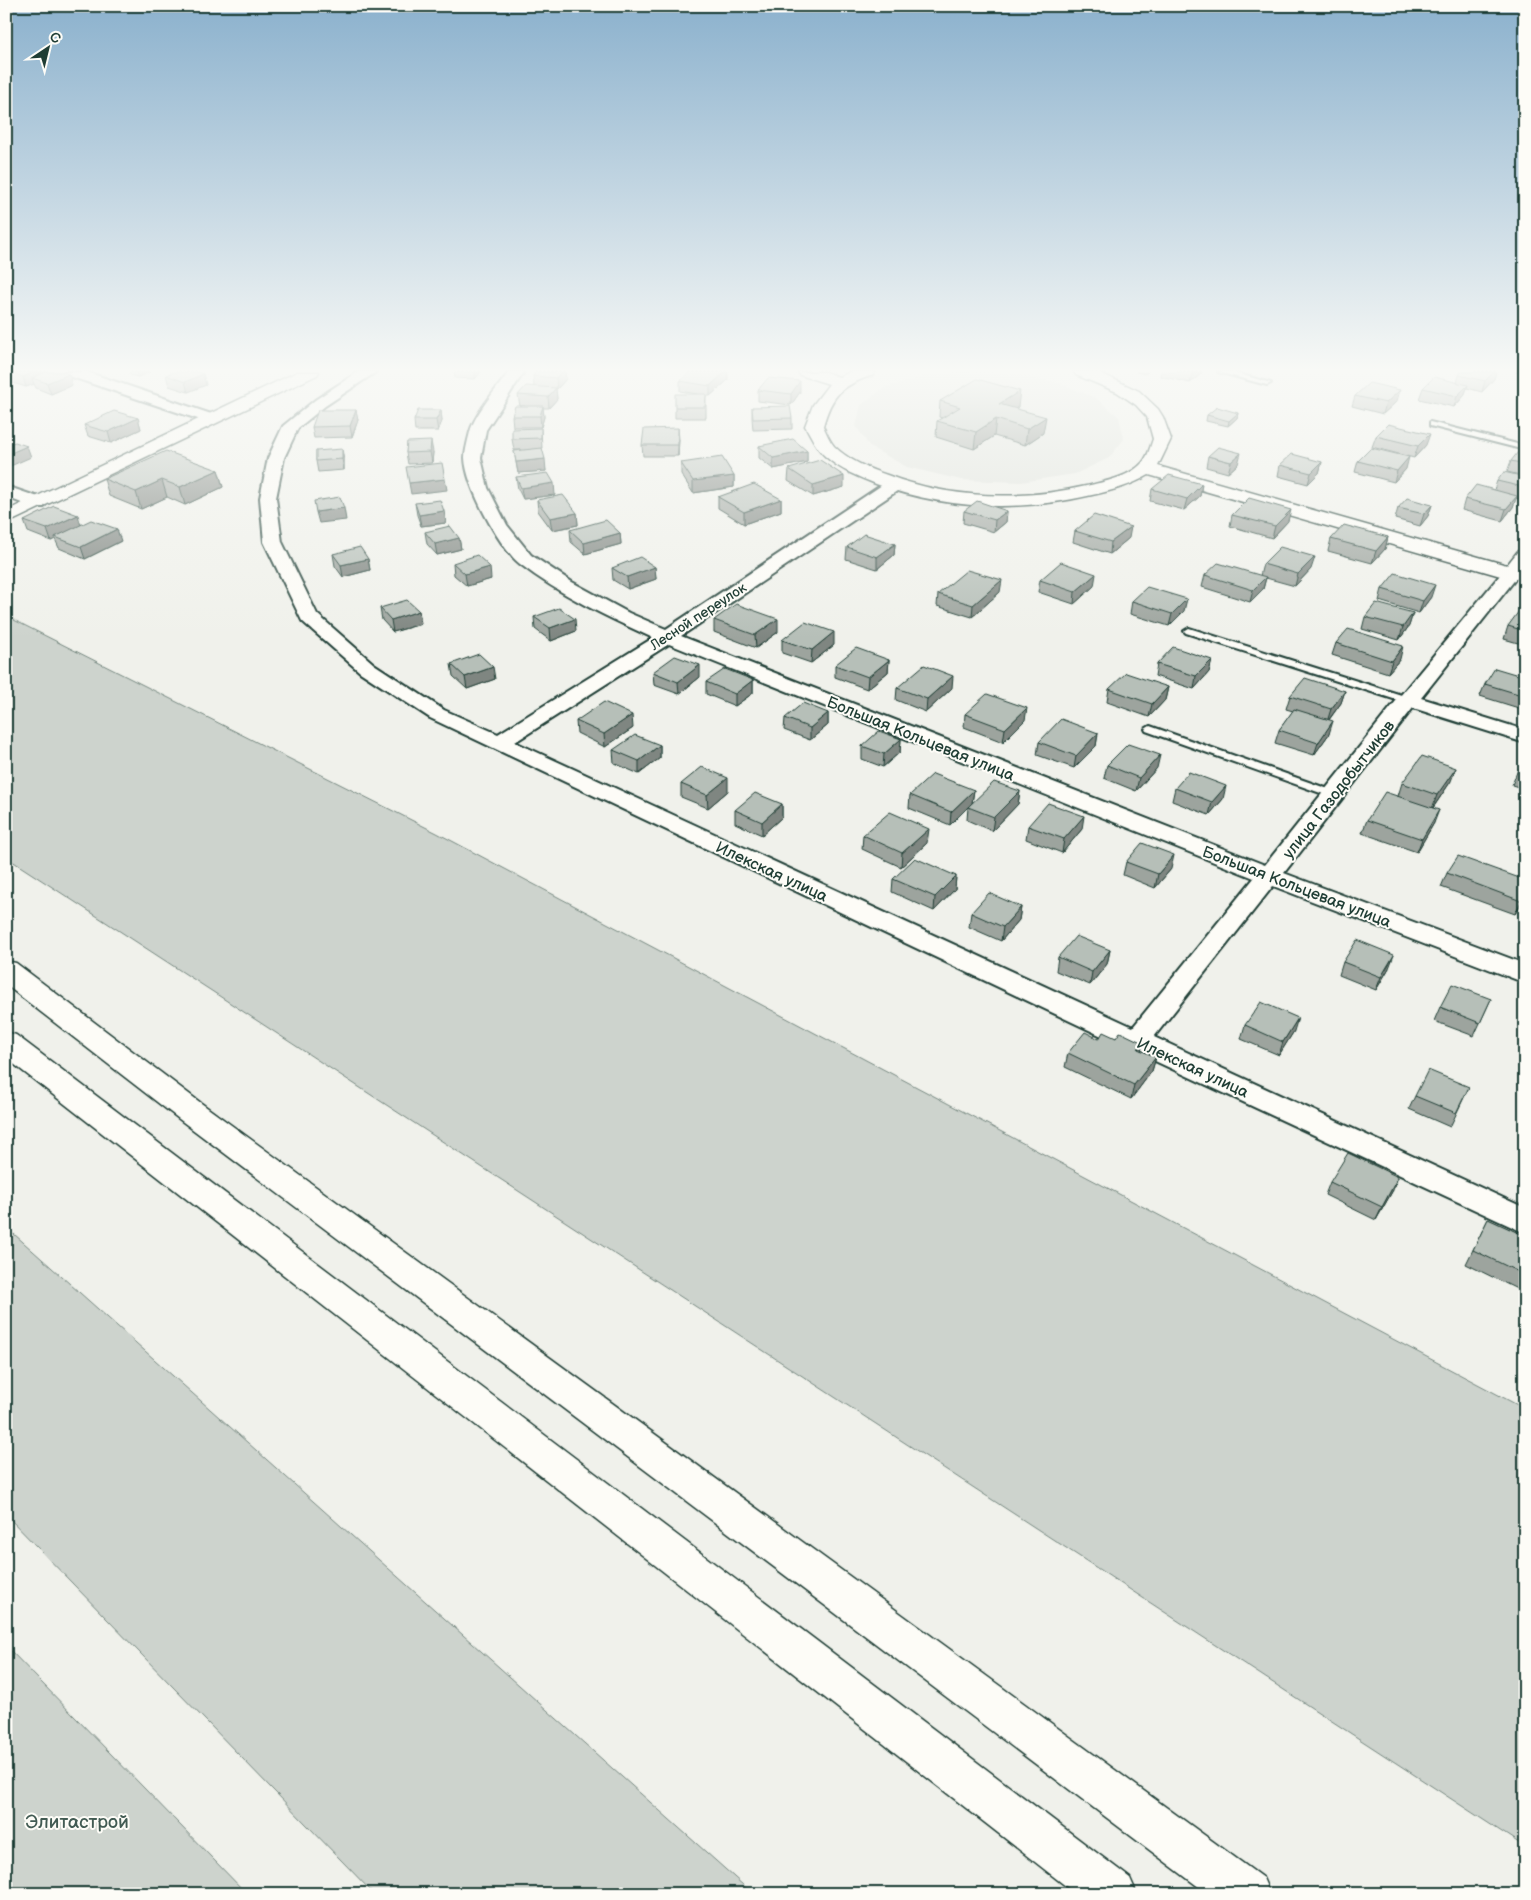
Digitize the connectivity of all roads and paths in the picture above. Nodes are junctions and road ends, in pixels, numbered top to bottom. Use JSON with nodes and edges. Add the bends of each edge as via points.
{"nodes":[{"id":1,"x":126,"y":461,"type":"edge"},
{"id":2,"x":275,"y":461,"type":"edge"},
{"id":3,"x":474,"y":461,"type":"edge"},
{"id":4,"x":842,"y":461,"type":"edge"},
{"id":5,"x":1152,"y":461,"type":"edge"},
{"id":6,"x":1148,"y":469,"type":"junction"},
{"id":7,"x":894,"y":486,"type":"junction"},
{"id":8,"x":6,"y":491,"type":"edge"},
{"id":9,"x":38,"y":503,"type":"junction"},
{"id":10,"x":6,"y":518,"type":"edge"},
{"id":11,"x":1525,"y":555,"type":"edge"},
{"id":12,"x":1511,"y":573,"type":"junction"},
{"id":13,"x":1189,"y":631,"type":"dead end"},
{"id":14,"x":666,"y":637,"type":"junction"},
{"id":15,"x":1408,"y":700,"type":"junction"},
{"id":16,"x":1150,"y":728,"type":"dead end"},
{"id":17,"x":1525,"y":737,"type":"edge"},
{"id":18,"x":499,"y":743,"type":"junction"},
{"id":19,"x":1333,"y":794,"type":"junction"},
{"id":20,"x":1270,"y":876,"type":"junction"},
{"id":21,"x":6,"y":970,"type":"edge"},
{"id":22,"x":1525,"y":974,"type":"edge"},
{"id":23,"x":1136,"y":1041,"type":"junction"},
{"id":24,"x":6,"y":1042,"type":"edge"},
{"id":25,"x":1525,"y":1221,"type":"edge"},
{"id":26,"x":1114,"y":1894,"type":"edge"},
{"id":27,"x":1247,"y":1894,"type":"edge"}],
"edges":[{"from":1,"to":9,"type":"main road"},
{"from":2,"to":18,"type":"street","name":"Илекская улица","via":[[268,498],[273,542],[309,617],[360,662],[438,714]]},
{"from":3,"to":14,"type":"street","name":"Большая Кольцевая улица","via":[[480,488],[499,526],[524,559],[622,617]]},
{"from":4,"to":7,"type":"main road"},
{"from":5,"to":6,"type":"main road"},
{"from":6,"to":7,"type":"main road","via":[[1116,484],[1034,500],[984,501]]},
{"from":6,"to":12,"type":"main road"},
{"from":7,"to":14,"type":"street","name":"Лесной переулок"},
{"from":8,"to":9,"type":"street"},
{"from":9,"to":10,"type":"main road"},
{"from":11,"to":12,"type":"main road","name":"улица Газодобытчиков"},
{"from":12,"to":15,"type":"street","name":"улица Газодобытчиков"},
{"from":13,"to":15,"type":"lane"},
{"from":14,"to":18,"type":"street","name":"Лесной переулок"},
{"from":14,"to":20,"type":"street","name":"Большая Кольцевая улица"},
{"from":15,"to":17,"type":"street"},
{"from":15,"to":19,"type":"street","name":"улица Газодобытчиков"},
{"from":16,"to":19,"type":"lane"},
{"from":18,"to":23,"type":"street","name":"Илекская улица"},
{"from":19,"to":20,"type":"street","name":"улица Газодобытчиков"},
{"from":20,"to":22,"type":"street","name":"Большая Кольцевая улица"},
{"from":20,"to":23,"type":"street","name":"улица Газодобытчиков"},
{"from":21,"to":27,"type":"main road","via":[[198,1117]]},
{"from":23,"to":25,"type":"street","name":"Илекская улица"},
{"from":24,"to":26,"type":"main road"}]}
